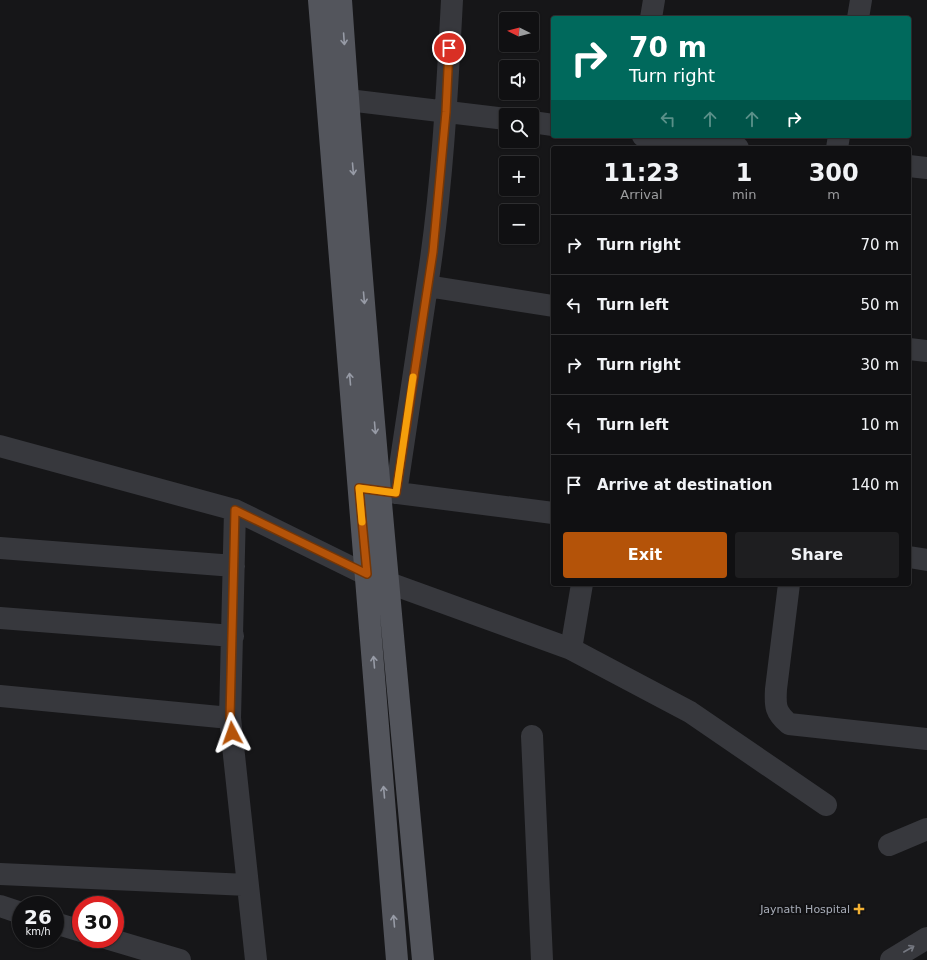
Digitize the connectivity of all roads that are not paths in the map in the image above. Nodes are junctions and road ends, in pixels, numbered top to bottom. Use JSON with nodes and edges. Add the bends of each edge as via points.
{"nodes":[{"id":1,"x":320,"y":0,"type":"edge"},
{"id":2,"x":341,"y":0,"type":"edge"},
{"id":3,"x":452,"y":0,"type":"edge"},
{"id":4,"x":654,"y":0,"type":"edge"},
{"id":5,"x":861,"y":0,"type":"edge"},
{"id":6,"x":651,"y":16,"type":"edge"},
{"id":7,"x":858,"y":16,"type":"edge"},
{"id":8,"x":348,"y":100,"type":"junction"},
{"id":9,"x":446,"y":112,"type":"junction"},
{"id":10,"x":499,"y":118,"type":"edge"},
{"id":11,"x":539,"y":123,"type":"edge"},
{"id":12,"x":551,"y":125,"type":"edge"},
{"id":13,"x":659,"y":138,"type":"edge"},
{"id":14,"x":722,"y":146,"type":"edge"},
{"id":15,"x":911,"y":166,"type":"edge"},
{"id":16,"x":927,"y":168,"type":"edge"},
{"id":17,"x":427,"y":286,"type":"junction"},
{"id":18,"x":551,"y":306,"type":"edge"},
{"id":19,"x":911,"y":350,"type":"edge"},
{"id":20,"x":927,"y":351,"type":"edge"},
{"id":21,"x":0,"y":446,"type":"edge"},
{"id":22,"x":378,"y":491,"type":"junction"},
{"id":23,"x":235,"y":510,"type":"junction"},
{"id":24,"x":551,"y":513,"type":"edge"},
{"id":25,"x":0,"y":548,"type":"edge"},
{"id":26,"x":911,"y":557,"type":"edge"},
{"id":27,"x":927,"y":560,"type":"edge"},
{"id":28,"x":234,"y":566,"type":"junction"},
{"id":29,"x":367,"y":574,"type":"junction"},
{"id":30,"x":388,"y":583,"type":"junction"},
{"id":31,"x":582,"y":586,"type":"edge"},
{"id":32,"x":789,"y":586,"type":"edge"},
{"id":33,"x":0,"y":618,"type":"edge"},
{"id":34,"x":232,"y":636,"type":"junction"},
{"id":35,"x":571,"y":649,"type":"junction"},
{"id":36,"x":0,"y":696,"type":"edge"},
{"id":37,"x":230,"y":718,"type":"junction"},
{"id":38,"x":532,"y":736,"type":"dead end"},
{"id":39,"x":927,"y":739,"type":"edge"},
{"id":40,"x":826,"y":805,"type":"dead end"},
{"id":41,"x":927,"y":829,"type":"edge"},
{"id":42,"x":889,"y":845,"type":"dead end"},
{"id":43,"x":0,"y":874,"type":"edge"},
{"id":44,"x":248,"y":886,"type":"junction"},
{"id":45,"x":0,"y":906,"type":"edge"},
{"id":46,"x":12,"y":910,"type":"edge"},
{"id":47,"x":927,"y":938,"type":"edge"},
{"id":48,"x":124,"y":943,"type":"edge"},
{"id":49,"x":180,"y":960,"type":"edge"},
{"id":50,"x":256,"y":960,"type":"edge"},
{"id":51,"x":397,"y":960,"type":"edge"},
{"id":52,"x":423,"y":960,"type":"edge"},
{"id":53,"x":542,"y":960,"type":"edge"},
{"id":54,"x":891,"y":960,"type":"edge"}],
"edges":[{"from":22,"to":1,"type":"main road","one_way":true},
{"from":2,"to":8,"type":"main road","one_way":true},
{"from":3,"to":9,"type":"street"},
{"from":4,"to":6,"type":"street"},
{"from":5,"to":7,"type":"street"},
{"from":8,"to":9,"type":"street"},
{"from":8,"to":22,"type":"main road","one_way":true},
{"from":9,"to":10,"type":"street"},
{"from":9,"to":17,"type":"street","via":[[433,252]]},
{"from":11,"to":12,"type":"street"},
{"from":13,"to":14,"type":"street"},
{"from":15,"to":16,"type":"street"},
{"from":17,"to":18,"type":"street"},
{"from":17,"to":22,"type":"street"},
{"from":19,"to":20,"type":"street"},
{"from":21,"to":23,"type":"street"},
{"from":22,"to":24,"type":"street"},
{"from":22,"to":29,"type":"main road"},
{"from":22,"to":30,"type":"main road"},
{"from":23,"to":28,"type":"street"},
{"from":23,"to":29,"type":"street"},
{"from":25,"to":28,"type":"street"},
{"from":26,"to":27,"type":"street"},
{"from":28,"to":34,"type":"street"},
{"from":29,"to":30,"type":"street"},
{"from":51,"to":29,"type":"main road","one_way":true},
{"from":30,"to":35,"type":"street"},
{"from":30,"to":52,"type":"main road"},
{"from":31,"to":35,"type":"street"},
{"from":32,"to":39,"type":"street","via":[[776,689],[775,704],[780,716],[789,724]]},
{"from":33,"to":34,"type":"street"},
{"from":34,"to":37,"type":"street"},
{"from":35,"to":40,"type":"street","via":[[690,712]]},
{"from":36,"to":37,"type":"street"},
{"from":37,"to":44,"type":"street"},
{"from":38,"to":53,"type":"street"},
{"from":41,"to":42,"type":"street"},
{"from":43,"to":44,"type":"street"},
{"from":44,"to":50,"type":"street"},
{"from":45,"to":46,"type":"street"},
{"from":54,"to":47,"type":"street","one_way":true},
{"from":48,"to":49,"type":"street"}]}
